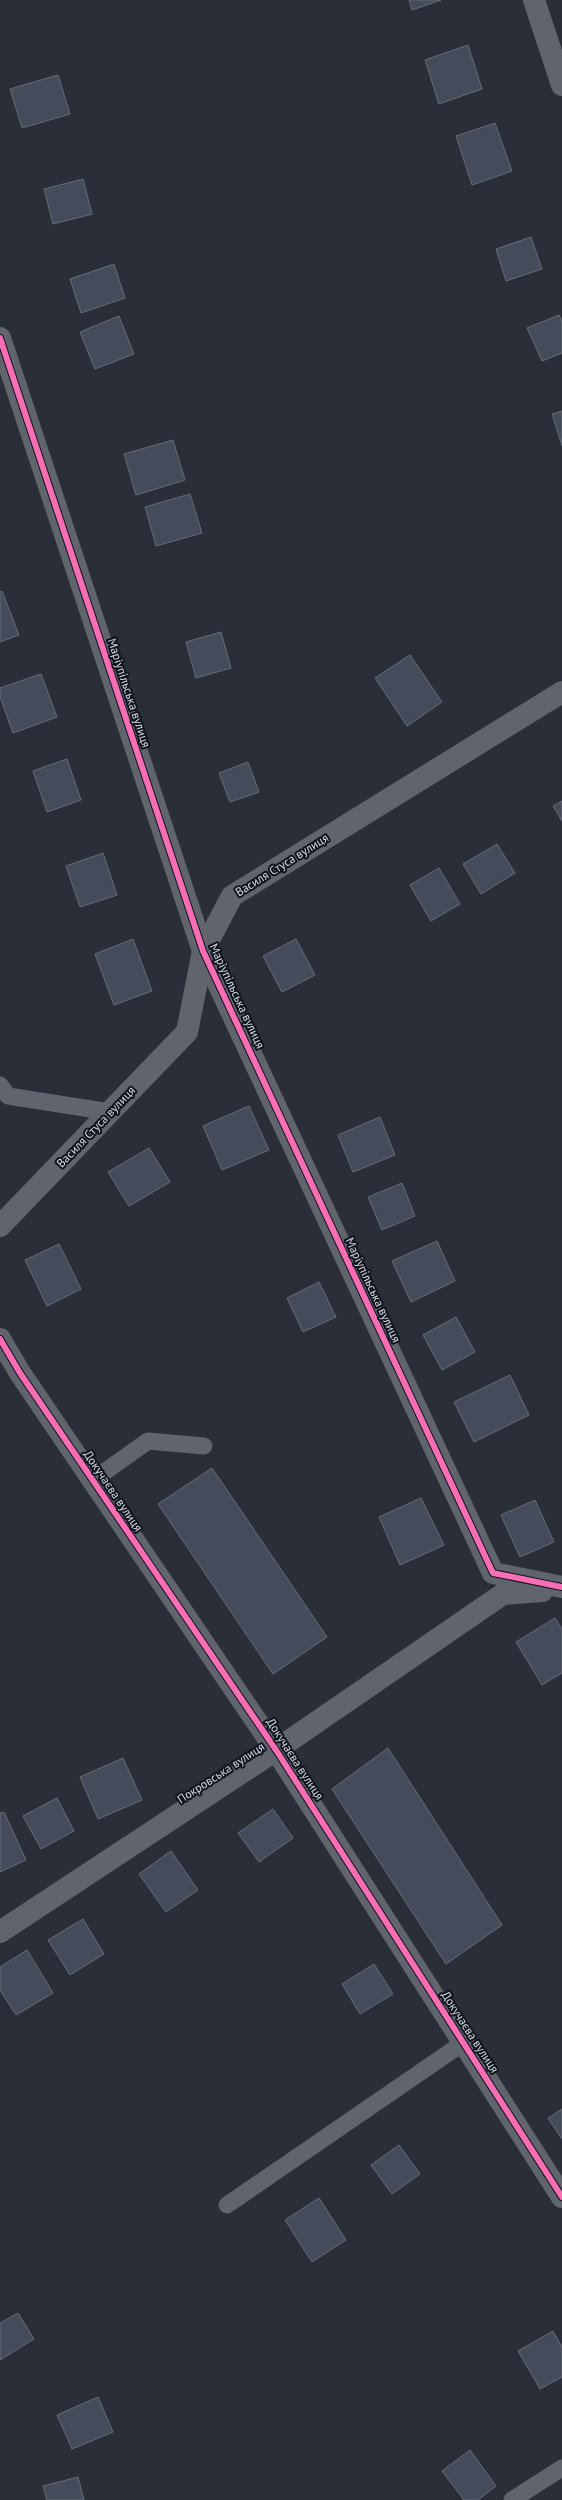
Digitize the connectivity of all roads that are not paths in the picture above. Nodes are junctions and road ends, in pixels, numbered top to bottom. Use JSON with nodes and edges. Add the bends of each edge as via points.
{"nodes":[{"id":1,"x":534,"y":0,"type":"edge"},
{"id":2,"x":562,"y":85,"type":"edge"},
{"id":3,"x":0,"y":338,"type":"edge"},
{"id":4,"x":562,"y":692,"type":"edge"},
{"id":5,"x":203,"y":951,"type":"junction"},
{"id":6,"x":0,"y":1085,"type":"edge"},
{"id":7,"x":110,"y":1112,"type":"junction"},
{"id":8,"x":0,"y":1226,"type":"edge"},
{"id":9,"x":0,"y":1340,"type":"edge"},
{"id":10,"x":204,"y":1446,"type":"dead end"},
{"id":11,"x":93,"y":1480,"type":"junction"},
{"id":12,"x":562,"y":1588,"type":"edge"},
{"id":13,"x":276,"y":1750,"type":"junction"},
{"id":14,"x":0,"y":1932,"type":"edge"},
{"id":15,"x":463,"y":2042,"type":"junction"},
{"id":16,"x":562,"y":2197,"type":"edge"},
{"id":17,"x":227,"y":2205,"type":"dead end"},
{"id":18,"x":562,"y":2468,"type":"edge"},
{"id":19,"x":512,"y":2500,"type":"edge"}],
"edges":[{"from":1,"to":2,"type":"street"},
{"from":3,"to":5,"type":"street","name":"Маріупільська вулиця"},
{"from":4,"to":5,"type":"street","name":"Василя Стуса вулиця","via":[[232,896]]},
{"from":5,"to":7,"type":"street","name":"Василя Стуса вулиця","via":[[187,1032]]},
{"from":5,"to":12,"type":"street","name":"Маріупільська вулиця","via":[[493,1573]]},
{"from":6,"to":7,"type":"lane","via":[[8,1096]]},
{"from":7,"to":8,"type":"street","name":"Василя Стуса вулиця"},
{"from":9,"to":11,"type":"street","name":"Докучаєва вулиця"},
{"from":10,"to":11,"type":"lane","via":[[148,1441]]},
{"from":11,"to":13,"type":"street","name":"Докучаєва вулиця"},
{"from":12,"to":13,"type":"street","name":"Покровська вулиця","via":[[503,1594]]},
{"from":13,"to":14,"type":"street","name":"Покровська вулиця"},
{"from":13,"to":15,"type":"street","name":"Докучаєва вулиця"},
{"from":15,"to":16,"type":"street","name":"Докучаєва вулиця"},
{"from":15,"to":17,"type":"lane"},
{"from":18,"to":19,"type":"lane"}]}
